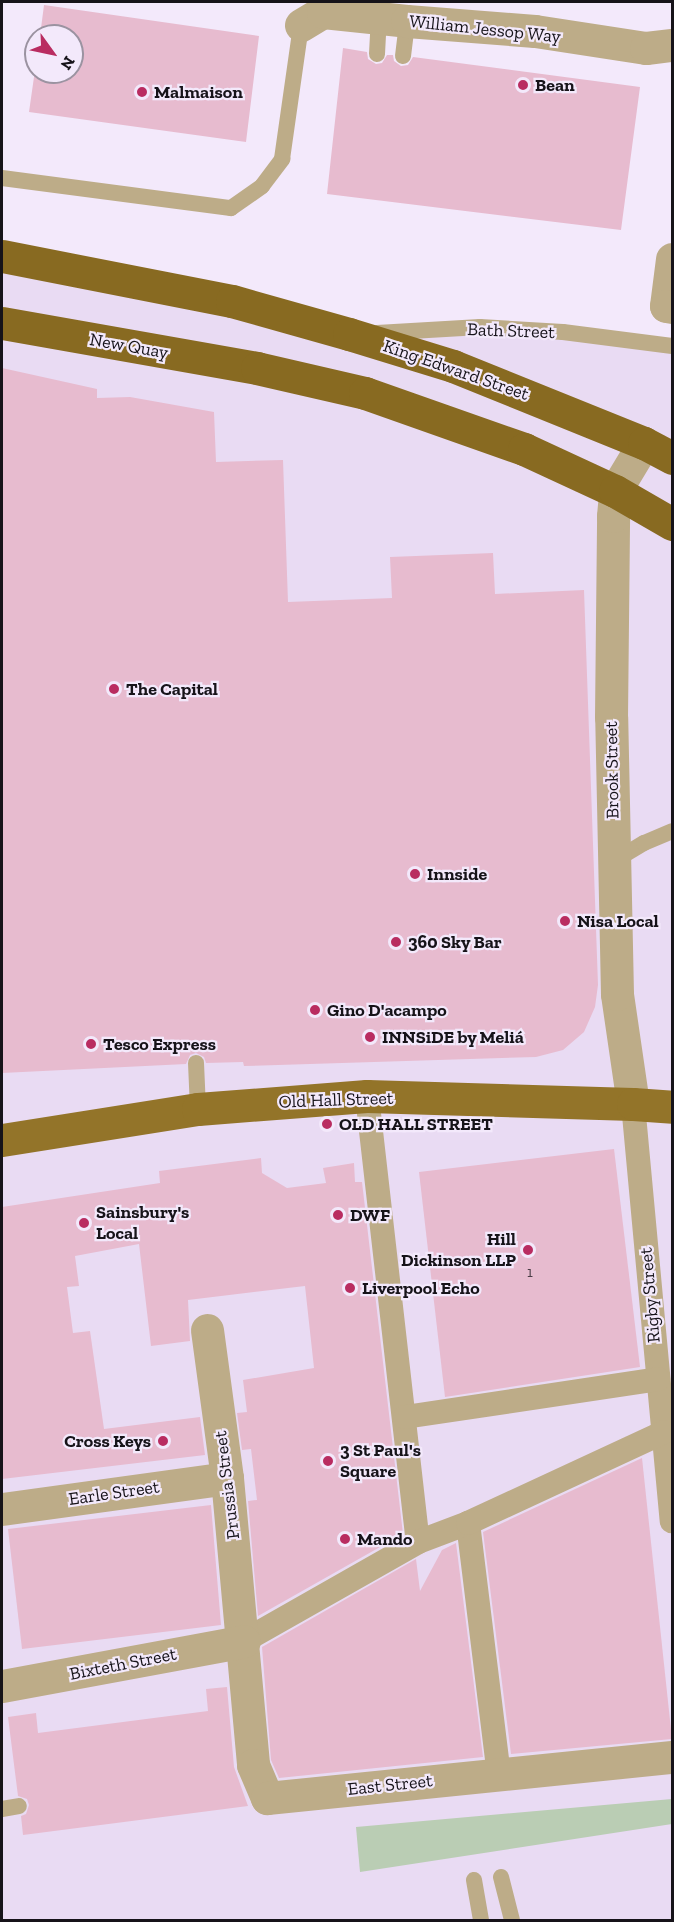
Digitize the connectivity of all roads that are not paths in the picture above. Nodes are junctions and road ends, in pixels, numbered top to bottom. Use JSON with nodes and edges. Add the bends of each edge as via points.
{"nodes":[{"id":1,"x":393,"y":20,"type":"junction"},
{"id":2,"x":301,"y":25,"type":"joint"},
{"id":3,"x":672,"y":45,"type":"edge"},
{"id":4,"x":377,"y":54,"type":"dead end"},
{"id":5,"x":404,"y":56,"type":"dead end"},
{"id":6,"x":2,"y":178,"type":"edge"},
{"id":7,"x":2,"y":256,"type":"edge"},
{"id":8,"x":672,"y":259,"type":"edge"},
{"id":9,"x":669,"y":307,"type":"edge"},
{"id":10,"x":2,"y":323,"type":"edge"},
{"id":11,"x":349,"y":334,"type":"junction"},
{"id":12,"x":672,"y":346,"type":"edge"},
{"id":13,"x":644,"y":443,"type":"junction"},
{"id":14,"x":672,"y":458,"type":"edge"},
{"id":15,"x":615,"y":491,"type":"junction"},
{"id":16,"x":672,"y":524,"type":"edge"},
{"id":17,"x":672,"y":831,"type":"edge"},
{"id":18,"x":614,"y":861,"type":"junction"},
{"id":19,"x":196,"y":1063,"type":"dead end"},
{"id":20,"x":368,"y":1096,"type":"junction"},
{"id":21,"x":633,"y":1104,"type":"junction"},
{"id":22,"x":672,"y":1107,"type":"edge"},
{"id":23,"x":198,"y":1108,"type":"junction"},
{"id":24,"x":2,"y":1139,"type":"edge"},
{"id":25,"x":207,"y":1330,"type":"dead end"},
{"id":26,"x":658,"y":1379,"type":"junction"},
{"id":27,"x":405,"y":1417,"type":"junction"},
{"id":28,"x":664,"y":1432,"type":"junction"},
{"id":29,"x":227,"y":1478,"type":"junction"},
{"id":30,"x":2,"y":1509,"type":"edge"},
{"id":31,"x":672,"y":1521,"type":"edge"},
{"id":32,"x":468,"y":1523,"type":"junction"},
{"id":33,"x":418,"y":1542,"type":"junction"},
{"id":34,"x":244,"y":1641,"type":"junction"},
{"id":35,"x":2,"y":1686,"type":"edge"},
{"id":36,"x":672,"y":1757,"type":"edge"},
{"id":37,"x":499,"y":1774,"type":"junction"},
{"id":38,"x":19,"y":1806,"type":"dead end"},
{"id":39,"x":2,"y":1809,"type":"edge"},
{"id":40,"x":501,"y":1877,"type":"dead end"},
{"id":41,"x":474,"y":1880,"type":"dead end"},
{"id":42,"x":481,"y":1920,"type":"edge"},
{"id":43,"x":512,"y":1920,"type":"edge"}],
"edges":[{"from":1,"to":2,"type":"street","name":"William Jessop Way","via":[[323,12]]},
{"from":1,"to":3,"type":"street","name":"William Jessop Way","via":[[535,31],[646,48]]},
{"from":1,"to":4,"type":"lane"},
{"from":1,"to":5,"type":"lane"},
{"from":2,"to":6,"type":"lane","via":[[282,159],[262,186],[231,208]]},
{"from":7,"to":11,"type":"highway","name":"King Edward Street","via":[[232,301]]},
{"from":8,"to":9,"type":"street"},
{"from":10,"to":15,"type":"highway","name":"New Quay","via":[[257,368],[403,405],[524,448]]},
{"from":11,"to":12,"type":"lane","name":"Bath Street","via":[[480,327],[563,332]]},
{"from":11,"to":13,"type":"highway","name":"King Edward Street","via":[[453,366]]},
{"from":13,"to":14,"type":"highway","name":"King Edward Street"},
{"from":13,"to":15,"type":"street"},
{"from":15,"to":16,"type":"highway"},
{"from":15,"to":18,"type":"street","name":"Brook Street","via":[[611,717]]},
{"from":17,"to":18,"type":"lane"},
{"from":18,"to":21,"type":"street","name":"Brook Street","via":[[617,994]]},
{"from":19,"to":23,"type":"lane"},
{"from":20,"to":21,"type":"main road","name":"Old Hall Street"},
{"from":20,"to":23,"type":"main road","name":"Old Hall Street"},
{"from":20,"to":27,"type":"street"},
{"from":21,"to":22,"type":"main road","name":"Old Hall Street"},
{"from":21,"to":26,"type":"street","name":"Rigby Street"},
{"from":23,"to":24,"type":"main road","name":"Old Hall Street"},
{"from":25,"to":29,"type":"street","name":"Prussia Street"},
{"from":26,"to":27,"type":"street"},
{"from":26,"to":28,"type":"street","name":"Rigby Street"},
{"from":27,"to":33,"type":"street"},
{"from":28,"to":31,"type":"street","name":"Rigby Street"},
{"from":28,"to":32,"type":"street"},
{"from":29,"to":30,"type":"street","name":"Earle Street"},
{"from":29,"to":34,"type":"street","name":"Prussia Street"},
{"from":32,"to":33,"type":"street"},
{"from":32,"to":37,"type":"street"},
{"from":33,"to":34,"type":"street"},
{"from":34,"to":35,"type":"street","name":"Bixteth Street"},
{"from":34,"to":37,"type":"street","name":"East Street","via":[[248,1766],[267,1798]]},
{"from":36,"to":37,"type":"street","name":"East Street"},
{"from":38,"to":39,"type":"lane"},
{"from":40,"to":43,"type":"lane"},
{"from":41,"to":42,"type":"lane"}]}
